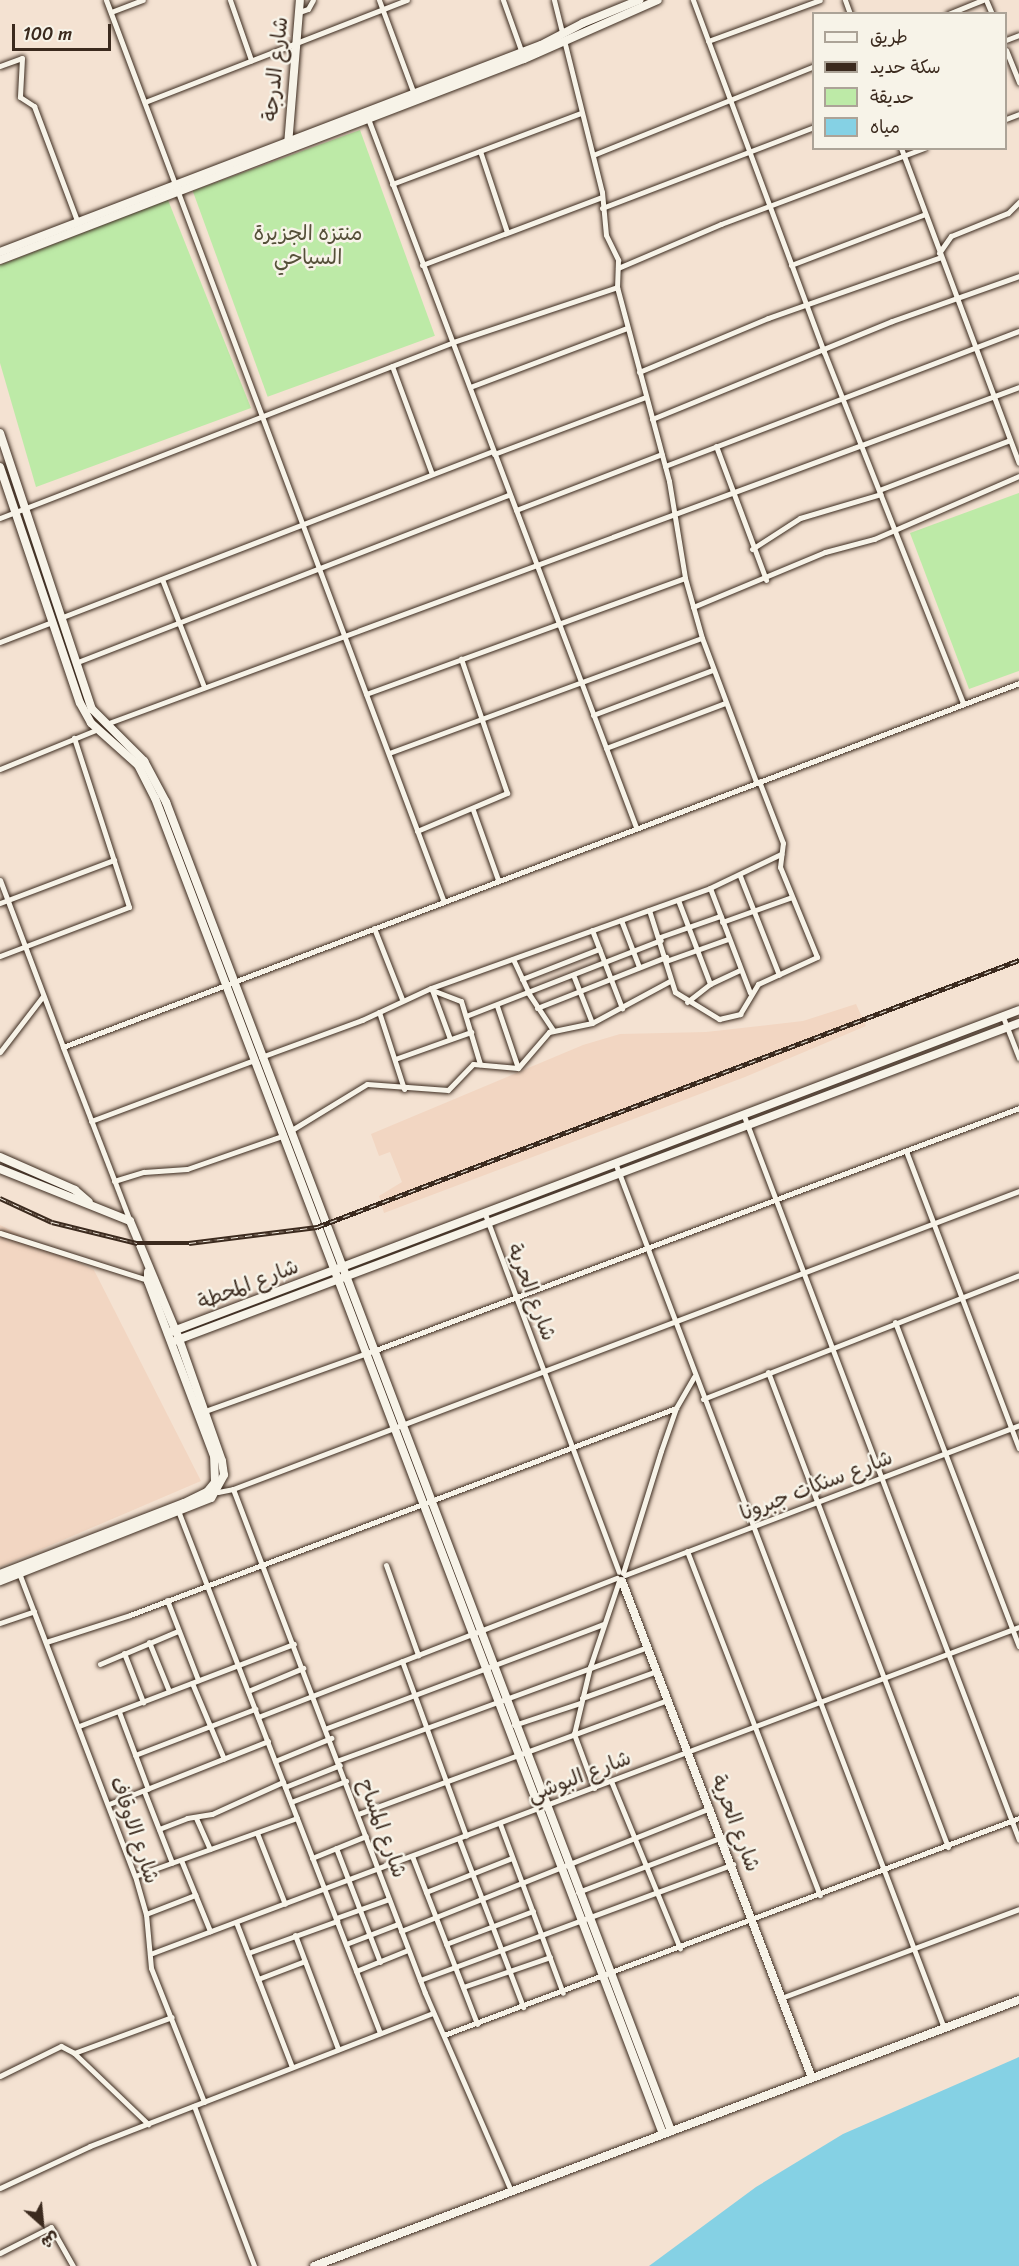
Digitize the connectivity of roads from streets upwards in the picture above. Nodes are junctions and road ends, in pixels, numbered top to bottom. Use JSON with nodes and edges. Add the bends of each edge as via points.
{"nodes":[{"id":1,"x":106,"y":0,"type":"edge"},
{"id":2,"x":143,"y":0,"type":"edge"},
{"id":3,"x":230,"y":0,"type":"edge"},
{"id":4,"x":300,"y":0,"type":"edge"},
{"id":5,"x":313,"y":0,"type":"edge"},
{"id":6,"x":379,"y":0,"type":"edge"},
{"id":7,"x":407,"y":0,"type":"edge"},
{"id":8,"x":504,"y":0,"type":"edge"},
{"id":9,"x":554,"y":0,"type":"edge"},
{"id":10,"x":639,"y":0,"type":"edge"},
{"id":11,"x":658,"y":0,"type":"edge"},
{"id":12,"x":693,"y":0,"type":"edge"},
{"id":13,"x":820,"y":0,"type":"edge"},
{"id":14,"x":984,"y":0,"type":"edge"},
{"id":15,"x":382,"y":9,"type":"junction"},
{"id":16,"x":111,"y":12,"type":"junction"},
{"id":17,"x":299,"y":12,"type":"junction"},
{"id":18,"x":953,"y":12,"type":"edge"},
{"id":19,"x":563,"y":37,"type":"junction"},
{"id":20,"x":708,"y":41,"type":"junction"},
{"id":21,"x":295,"y":43,"type":"junction"},
{"id":22,"x":522,"y":52,"type":"junction"},
{"id":23,"x":1007,"y":54,"type":"edge"},
{"id":24,"x":251,"y":60,"type":"junction"},
{"id":25,"x":0,"y":66,"type":"edge"},
{"id":26,"x":812,"y":66,"type":"edge"},
{"id":27,"x":1019,"y":83,"type":"edge"},
{"id":28,"x":414,"y":94,"type":"junction"},
{"id":29,"x":729,"y":98,"type":"junction"},
{"id":30,"x":145,"y":102,"type":"junction"},
{"id":31,"x":581,"y":113,"type":"junction"},
{"id":32,"x":366,"y":116,"type":"junction"},
{"id":33,"x":812,"y":127,"type":"edge"},
{"id":34,"x":288,"y":145,"type":"junction"},
{"id":35,"x":902,"y":150,"type":"edge"},
{"id":36,"x":919,"y":150,"type":"edge"},
{"id":37,"x":480,"y":151,"type":"junction"},
{"id":38,"x":748,"y":151,"type":"junction"},
{"id":39,"x":592,"y":155,"type":"junction"},
{"id":40,"x":904,"y":156,"type":"junction"},
{"id":41,"x":392,"y":184,"type":"junction"},
{"id":42,"x":177,"y":188,"type":"junction"},
{"id":43,"x":602,"y":197,"type":"junction"},
{"id":44,"x":1019,"y":202,"type":"edge"},
{"id":45,"x":770,"y":207,"type":"junction"},
{"id":46,"x":602,"y":208,"type":"junction"},
{"id":47,"x":925,"y":214,"type":"junction"},
{"id":48,"x":78,"y":223,"type":"junction"},
{"id":49,"x":507,"y":232,"type":"junction"},
{"id":50,"x":0,"y":252,"type":"edge"},
{"id":51,"x":940,"y":255,"type":"junction"},
{"id":52,"x":0,"y":260,"type":"edge"},
{"id":53,"x":422,"y":265,"type":"junction"},
{"id":54,"x":791,"y":265,"type":"junction"},
{"id":55,"x":618,"y":268,"type":"junction"},
{"id":56,"x":1019,"y":276,"type":"edge"},
{"id":57,"x":617,"y":287,"type":"junction"},
{"id":58,"x":956,"y":300,"type":"junction"},
{"id":59,"x":808,"y":306,"type":"junction"},
{"id":60,"x":627,"y":328,"type":"junction"},
{"id":61,"x":1019,"y":331,"type":"edge"},
{"id":62,"x":453,"y":342,"type":"junction"},
{"id":63,"x":974,"y":347,"type":"junction"},
{"id":64,"x":824,"y":352,"type":"junction"},
{"id":65,"x":392,"y":366,"type":"junction"},
{"id":66,"x":639,"y":372,"type":"junction"},
{"id":67,"x":470,"y":387,"type":"junction"},
{"id":68,"x":1019,"y":387,"type":"edge"},
{"id":69,"x":993,"y":396,"type":"junction"},
{"id":70,"x":646,"y":397,"type":"junction"},
{"id":71,"x":842,"y":397,"type":"junction"},
{"id":72,"x":262,"y":418,"type":"junction"},
{"id":73,"x":652,"y":419,"type":"junction"},
{"id":74,"x":0,"y":433,"type":"edge"},
{"id":75,"x":1010,"y":440,"type":"junction"},
{"id":76,"x":862,"y":445,"type":"junction"},
{"id":77,"x":716,"y":446,"type":"junction"},
{"id":78,"x":1016,"y":448,"type":"edge"},
{"id":79,"x":494,"y":453,"type":"junction"},
{"id":80,"x":662,"y":454,"type":"junction"},
{"id":81,"x":1019,"y":463,"type":"edge"},
{"id":82,"x":665,"y":466,"type":"junction"},
{"id":83,"x":0,"y":467,"type":"edge"},
{"id":84,"x":432,"y":474,"type":"junction"},
{"id":85,"x":1019,"y":476,"type":"edge"},
{"id":86,"x":880,"y":492,"type":"junction"},
{"id":87,"x":733,"y":494,"type":"junction"},
{"id":88,"x":509,"y":495,"type":"junction"},
{"id":89,"x":25,"y":510,"type":"junction"},
{"id":90,"x":516,"y":510,"type":"junction"},
{"id":91,"x":16,"y":513,"type":"junction"},
{"id":92,"x":674,"y":515,"type":"junction"},
{"id":93,"x":0,"y":518,"type":"edge"},
{"id":94,"x":302,"y":524,"type":"junction"},
{"id":95,"x":894,"y":528,"type":"junction"},
{"id":96,"x":752,"y":549,"type":"junction"},
{"id":97,"x":537,"y":565,"type":"junction"},
{"id":98,"x":318,"y":568,"type":"junction"},
{"id":99,"x":685,"y":578,"type":"junction"},
{"id":100,"x":162,"y":579,"type":"junction"},
{"id":101,"x":766,"y":580,"type":"junction"},
{"id":102,"x":693,"y":607,"type":"junction"},
{"id":103,"x":60,"y":618,"type":"junction"},
{"id":104,"x":52,"y":622,"type":"junction"},
{"id":105,"x":180,"y":623,"type":"junction"},
{"id":106,"x":558,"y":624,"type":"junction"},
{"id":107,"x":344,"y":637,"type":"junction"},
{"id":108,"x":702,"y":638,"type":"junction"},
{"id":109,"x":0,"y":642,"type":"edge"},
{"id":110,"x":461,"y":658,"type":"junction"},
{"id":111,"x":75,"y":663,"type":"junction"},
{"id":112,"x":713,"y":670,"type":"junction"},
{"id":113,"x":580,"y":682,"type":"junction"},
{"id":114,"x":1019,"y":683,"type":"edge"},
{"id":115,"x":204,"y":687,"type":"junction"},
{"id":116,"x":366,"y":694,"type":"junction"},
{"id":117,"x":725,"y":703,"type":"junction"},
{"id":118,"x":963,"y":703,"type":"junction"},
{"id":119,"x":593,"y":715,"type":"junction"},
{"id":120,"x":482,"y":720,"type":"junction"},
{"id":121,"x":102,"y":727,"type":"junction"},
{"id":122,"x":74,"y":738,"type":"junction"},
{"id":123,"x":606,"y":748,"type":"junction"},
{"id":124,"x":389,"y":753,"type":"junction"},
{"id":125,"x":0,"y":769,"type":"edge"},
{"id":126,"x":757,"y":782,"type":"junction"},
{"id":127,"x":473,"y":810,"type":"junction"},
{"id":128,"x":636,"y":827,"type":"junction"},
{"id":129,"x":417,"y":831,"type":"junction"},
{"id":130,"x":781,"y":854,"type":"junction"},
{"id":131,"x":114,"y":861,"type":"junction"},
{"id":132,"x":740,"y":876,"type":"junction"},
{"id":133,"x":0,"y":880,"type":"edge"},
{"id":134,"x":498,"y":880,"type":"junction"},
{"id":135,"x":710,"y":888,"type":"junction"},
{"id":136,"x":792,"y":897,"type":"junction"},
{"id":137,"x":7,"y":900,"type":"junction"},
{"id":138,"x":678,"y":900,"type":"junction"},
{"id":139,"x":444,"y":902,"type":"junction"},
{"id":140,"x":0,"y":903,"type":"edge"},
{"id":141,"x":649,"y":910,"type":"junction"},
{"id":142,"x":753,"y":911,"type":"junction"},
{"id":143,"x":720,"y":915,"type":"junction"},
{"id":144,"x":621,"y":920,"type":"junction"},
{"id":145,"x":722,"y":922,"type":"junction"},
{"id":146,"x":688,"y":927,"type":"junction"},
{"id":147,"x":374,"y":928,"type":"junction"},
{"id":148,"x":592,"y":930,"type":"junction"},
{"id":149,"x":661,"y":939,"type":"junction"},
{"id":150,"x":728,"y":939,"type":"junction"},
{"id":151,"x":24,"y":945,"type":"junction"},
{"id":152,"x":599,"y":949,"type":"junction"},
{"id":153,"x":633,"y":951,"type":"junction"},
{"id":154,"x":697,"y":951,"type":"junction"},
{"id":155,"x":0,"y":956,"type":"edge"},
{"id":156,"x":513,"y":959,"type":"junction"},
{"id":157,"x":666,"y":959,"type":"junction"},
{"id":158,"x":604,"y":963,"type":"junction"},
{"id":159,"x":639,"y":967,"type":"junction"},
{"id":160,"x":740,"y":970,"type":"junction"},
{"id":161,"x":779,"y":975,"type":"junction"},
{"id":162,"x":574,"y":977,"type":"junction"},
{"id":163,"x":610,"y":978,"type":"junction"},
{"id":164,"x":522,"y":979,"type":"junction"},
{"id":165,"x":670,"y":981,"type":"junction"},
{"id":166,"x":228,"y":982,"type":"junction"},
{"id":167,"x":710,"y":984,"type":"junction"},
{"id":168,"x":432,"y":989,"type":"junction"},
{"id":169,"x":580,"y":991,"type":"junction"},
{"id":170,"x":750,"y":993,"type":"junction"},
{"id":171,"x":529,"y":994,"type":"junction"},
{"id":172,"x":43,"y":996,"type":"junction"},
{"id":173,"x":402,"y":999,"type":"junction"},
{"id":174,"x":687,"y":1002,"type":"junction"},
{"id":175,"x":497,"y":1005,"type":"junction"},
{"id":176,"x":537,"y":1008,"type":"junction"},
{"id":177,"x":622,"y":1008,"type":"junction"},
{"id":178,"x":1019,"y":1011,"type":"edge"},
{"id":179,"x":379,"y":1012,"type":"junction"},
{"id":180,"x":466,"y":1016,"type":"junction"},
{"id":181,"x":1003,"y":1017,"type":"junction"},
{"id":182,"x":592,"y":1023,"type":"junction"},
{"id":183,"x":1019,"y":1023,"type":"edge"},
{"id":184,"x":1008,"y":1028,"type":"junction"},
{"id":185,"x":553,"y":1030,"type":"junction"},
{"id":186,"x":471,"y":1032,"type":"junction"},
{"id":187,"x":450,"y":1039,"type":"junction"},
{"id":188,"x":63,"y":1047,"type":"junction"},
{"id":189,"x":0,"y":1052,"type":"edge"},
{"id":190,"x":257,"y":1058,"type":"junction"},
{"id":191,"x":1019,"y":1058,"type":"edge"},
{"id":192,"x":395,"y":1059,"type":"junction"},
{"id":193,"x":480,"y":1064,"type":"junction"},
{"id":194,"x":518,"y":1068,"type":"junction"},
{"id":195,"x":404,"y":1089,"type":"junction"},
{"id":196,"x":1019,"y":1108,"type":"edge"},
{"id":197,"x":744,"y":1116,"type":"junction"},
{"id":198,"x":91,"y":1121,"type":"junction"},
{"id":199,"x":748,"y":1126,"type":"junction"},
{"id":200,"x":286,"y":1134,"type":"junction"},
{"id":201,"x":906,"y":1151,"type":"junction"},
{"id":202,"x":0,"y":1157,"type":"edge"},
{"id":203,"x":616,"y":1165,"type":"junction"},
{"id":204,"x":0,"y":1169,"type":"edge"},
{"id":205,"x":618,"y":1173,"type":"junction"},
{"id":206,"x":114,"y":1181,"type":"junction"},
{"id":207,"x":1019,"y":1191,"type":"edge"},
{"id":208,"x":776,"y":1200,"type":"junction"},
{"id":209,"x":92,"y":1205,"type":"junction"},
{"id":210,"x":485,"y":1214,"type":"junction"},
{"id":211,"x":130,"y":1221,"type":"junction"},
{"id":212,"x":488,"y":1224,"type":"junction"},
{"id":213,"x":934,"y":1224,"type":"junction"},
{"id":214,"x":0,"y":1233,"type":"edge"},
{"id":215,"x":647,"y":1248,"type":"junction"},
{"id":216,"x":338,"y":1269,"type":"junction"},
{"id":217,"x":803,"y":1273,"type":"junction"},
{"id":218,"x":1019,"y":1275,"type":"edge"},
{"id":219,"x":341,"y":1278,"type":"junction"},
{"id":220,"x":152,"y":1281,"type":"junction"},
{"id":221,"x":961,"y":1295,"type":"junction"},
{"id":222,"x":515,"y":1298,"type":"junction"},
{"id":223,"x":895,"y":1322,"type":"junction"},
{"id":224,"x":674,"y":1323,"type":"junction"},
{"id":225,"x":172,"y":1332,"type":"junction"},
{"id":226,"x":175,"y":1341,"type":"junction"},
{"id":227,"x":832,"y":1347,"type":"junction"},
{"id":228,"x":369,"y":1353,"type":"junction"},
{"id":229,"x":544,"y":1372,"type":"junction"},
{"id":230,"x":768,"y":1372,"type":"junction"},
{"id":231,"x":694,"y":1377,"type":"junction"},
{"id":232,"x":703,"y":1399,"type":"junction"},
{"id":233,"x":676,"y":1408,"type":"junction"},
{"id":234,"x":205,"y":1411,"type":"junction"},
{"id":235,"x":1019,"y":1425,"type":"edge"},
{"id":236,"x":397,"y":1427,"type":"junction"},
{"id":237,"x":1011,"y":1428,"type":"junction"},
{"id":238,"x":572,"y":1446,"type":"junction"},
{"id":239,"x":1019,"y":1448,"type":"edge"},
{"id":240,"x":946,"y":1454,"type":"junction"},
{"id":241,"x":881,"y":1477,"type":"junction"},
{"id":242,"x":233,"y":1489,"type":"junction"},
{"id":243,"x":215,"y":1490,"type":"junction"},
{"id":244,"x":426,"y":1501,"type":"junction"},
{"id":245,"x":817,"y":1504,"type":"junction"},
{"id":246,"x":177,"y":1509,"type":"junction"},
{"id":247,"x":752,"y":1527,"type":"junction"},
{"id":248,"x":687,"y":1551,"type":"junction"},
{"id":249,"x":62,"y":1554,"type":"junction"},
{"id":250,"x":262,"y":1563,"type":"junction"},
{"id":251,"x":386,"y":1565,"type":"dead end"},
{"id":252,"x":20,"y":1573,"type":"junction"},
{"id":253,"x":0,"y":1574,"type":"edge"},
{"id":254,"x":621,"y":1577,"type":"junction"},
{"id":255,"x":0,"y":1581,"type":"edge"},
{"id":256,"x":206,"y":1585,"type":"junction"},
{"id":257,"x":167,"y":1600,"type":"junction"},
{"id":258,"x":34,"y":1611,"type":"junction"},
{"id":259,"x":0,"y":1623,"type":"edge"},
{"id":260,"x":603,"y":1624,"type":"junction"},
{"id":261,"x":1016,"y":1629,"type":"edge"},
{"id":262,"x":178,"y":1631,"type":"junction"},
{"id":263,"x":476,"y":1633,"type":"junction"},
{"id":264,"x":46,"y":1642,"type":"junction"},
{"id":265,"x":149,"y":1642,"type":"junction"},
{"id":266,"x":294,"y":1644,"type":"junction"},
{"id":267,"x":1019,"y":1646,"type":"edge"},
{"id":268,"x":648,"y":1647,"type":"junction"},
{"id":269,"x":946,"y":1652,"type":"junction"},
{"id":270,"x":124,"y":1653,"type":"junction"},
{"id":271,"x":418,"y":1655,"type":"junction"},
{"id":272,"x":402,"y":1661,"type":"junction"},
{"id":273,"x":100,"y":1664,"type":"dead end"},
{"id":274,"x":238,"y":1667,"type":"junction"},
{"id":275,"x":489,"y":1667,"type":"junction"},
{"id":276,"x":590,"y":1667,"type":"junction"},
{"id":277,"x":303,"y":1668,"type":"junction"},
{"id":278,"x":657,"y":1671,"type":"junction"},
{"id":279,"x":884,"y":1677,"type":"junction"},
{"id":280,"x":195,"y":1682,"type":"junction"},
{"id":281,"x":169,"y":1691,"type":"junction"},
{"id":282,"x":248,"y":1691,"type":"junction"},
{"id":283,"x":314,"y":1695,"type":"junction"},
{"id":284,"x":414,"y":1695,"type":"junction"},
{"id":285,"x":668,"y":1700,"type":"junction"},
{"id":286,"x":581,"y":1701,"type":"junction"},
{"id":287,"x":143,"y":1702,"type":"junction"},
{"id":288,"x":501,"y":1702,"type":"junction"},
{"id":289,"x":818,"y":1704,"type":"junction"},
{"id":290,"x":255,"y":1709,"type":"junction"},
{"id":291,"x":119,"y":1712,"type":"junction"},
{"id":292,"x":258,"y":1717,"type":"junction"},
{"id":293,"x":514,"y":1725,"type":"junction"},
{"id":294,"x":80,"y":1726,"type":"junction"},
{"id":295,"x":210,"y":1726,"type":"junction"},
{"id":296,"x":327,"y":1728,"type":"junction"},
{"id":297,"x":754,"y":1728,"type":"junction"},
{"id":298,"x":426,"y":1729,"type":"junction"},
{"id":299,"x":574,"y":1734,"type":"junction"},
{"id":300,"x":331,"y":1738,"type":"junction"},
{"id":301,"x":268,"y":1741,"type":"junction"},
{"id":302,"x":690,"y":1752,"type":"junction"},
{"id":303,"x":135,"y":1755,"type":"junction"},
{"id":304,"x":522,"y":1756,"type":"junction"},
{"id":305,"x":224,"y":1759,"type":"junction"},
{"id":306,"x":275,"y":1761,"type":"junction"},
{"id":307,"x":340,"y":1763,"type":"junction"},
{"id":308,"x":346,"y":1781,"type":"junction"},
{"id":309,"x":611,"y":1781,"type":"junction"},
{"id":310,"x":446,"y":1783,"type":"junction"},
{"id":311,"x":284,"y":1784,"type":"junction"},
{"id":312,"x":594,"y":1788,"type":"junction"},
{"id":313,"x":146,"y":1790,"type":"junction"},
{"id":314,"x":291,"y":1802,"type":"junction"},
{"id":315,"x":109,"y":1804,"type":"junction"},
{"id":316,"x":542,"y":1808,"type":"junction"},
{"id":317,"x":711,"y":1808,"type":"junction"},
{"id":318,"x":358,"y":1814,"type":"junction"},
{"id":319,"x":196,"y":1818,"type":"junction"},
{"id":320,"x":297,"y":1818,"type":"junction"},
{"id":321,"x":1019,"y":1818,"type":"edge"},
{"id":322,"x":1012,"y":1820,"type":"junction"},
{"id":323,"x":500,"y":1824,"type":"junction"},
{"id":324,"x":159,"y":1828,"type":"junction"},
{"id":325,"x":257,"y":1833,"type":"junction"},
{"id":326,"x":366,"y":1836,"type":"junction"},
{"id":327,"x":466,"y":1836,"type":"junction"},
{"id":328,"x":722,"y":1837,"type":"junction"},
{"id":329,"x":459,"y":1839,"type":"junction"},
{"id":330,"x":636,"y":1839,"type":"junction"},
{"id":331,"x":1019,"y":1840,"type":"edge"},
{"id":332,"x":948,"y":1847,"type":"junction"},
{"id":333,"x":336,"y":1848,"type":"junction"},
{"id":334,"x":210,"y":1849,"type":"junction"},
{"id":335,"x":412,"y":1856,"type":"junction"},
{"id":336,"x":312,"y":1858,"type":"junction"},
{"id":337,"x":512,"y":1858,"type":"junction"},
{"id":338,"x":181,"y":1860,"type":"junction"},
{"id":339,"x":172,"y":1863,"type":"junction"},
{"id":340,"x":733,"y":1864,"type":"junction"},
{"id":341,"x":647,"y":1866,"type":"junction"},
{"id":342,"x":378,"y":1869,"type":"junction"},
{"id":343,"x":565,"y":1869,"type":"junction"},
{"id":344,"x":883,"y":1870,"type":"junction"},
{"id":345,"x":472,"y":1874,"type":"junction"},
{"id":346,"x":135,"y":1876,"type":"junction"},
{"id":347,"x":348,"y":1880,"type":"junction"},
{"id":348,"x":523,"y":1884,"type":"junction"},
{"id":349,"x":324,"y":1889,"type":"junction"},
{"id":350,"x":426,"y":1892,"type":"junction"},
{"id":351,"x":578,"y":1893,"type":"junction"},
{"id":352,"x":659,"y":1893,"type":"junction"},
{"id":353,"x":195,"y":1895,"type":"junction"},
{"id":354,"x":820,"y":1895,"type":"junction"},
{"id":355,"x":389,"y":1899,"type":"junction"},
{"id":356,"x":482,"y":1900,"type":"junction"},
{"id":357,"x":285,"y":1904,"type":"junction"},
{"id":358,"x":1019,"y":1909,"type":"edge"},
{"id":359,"x":360,"y":1910,"type":"junction"},
{"id":360,"x":533,"y":1911,"type":"junction"},
{"id":361,"x":146,"y":1914,"type":"junction"},
{"id":362,"x":436,"y":1918,"type":"junction"},
{"id":363,"x":336,"y":1920,"type":"junction"},
{"id":364,"x":753,"y":1921,"type":"junction"},
{"id":365,"x":236,"y":1922,"type":"junction"},
{"id":366,"x":585,"y":1922,"type":"junction"},
{"id":367,"x":492,"y":1926,"type":"junction"},
{"id":368,"x":400,"y":1928,"type":"junction"},
{"id":369,"x":210,"y":1931,"type":"junction"},
{"id":370,"x":295,"y":1935,"type":"junction"},
{"id":371,"x":370,"y":1935,"type":"junction"},
{"id":372,"x":543,"y":1937,"type":"junction"},
{"id":373,"x":346,"y":1944,"type":"junction"},
{"id":374,"x":446,"y":1944,"type":"junction"},
{"id":375,"x":680,"y":1948,"type":"junction"},
{"id":376,"x":912,"y":1949,"type":"junction"},
{"id":377,"x":408,"y":1950,"type":"junction"},
{"id":378,"x":502,"y":1951,"type":"junction"},
{"id":379,"x":248,"y":1953,"type":"junction"},
{"id":380,"x":150,"y":1954,"type":"junction"},
{"id":381,"x":550,"y":1957,"type":"junction"},
{"id":382,"x":305,"y":1961,"type":"junction"},
{"id":383,"x":380,"y":1962,"type":"junction"},
{"id":384,"x":455,"y":1968,"type":"junction"},
{"id":385,"x":356,"y":1971,"type":"junction"},
{"id":386,"x":510,"y":1971,"type":"junction"},
{"id":387,"x":606,"y":1976,"type":"junction"},
{"id":388,"x":258,"y":1979,"type":"junction"},
{"id":389,"x":420,"y":1980,"type":"junction"},
{"id":390,"x":463,"y":1987,"type":"junction"},
{"id":391,"x":564,"y":1993,"type":"junction"},
{"id":392,"x":781,"y":1998,"type":"junction"},
{"id":393,"x":1019,"y":2000,"type":"edge"},
{"id":394,"x":523,"y":2007,"type":"junction"},
{"id":395,"x":433,"y":2013,"type":"junction"},
{"id":396,"x":172,"y":2017,"type":"junction"},
{"id":397,"x":477,"y":2024,"type":"junction"},
{"id":398,"x":944,"y":2028,"type":"junction"},
{"id":399,"x":380,"y":2033,"type":"junction"},
{"id":400,"x":444,"y":2035,"type":"junction"},
{"id":401,"x":338,"y":2049,"type":"junction"},
{"id":402,"x":74,"y":2054,"type":"junction"},
{"id":403,"x":292,"y":2067,"type":"junction"},
{"id":404,"x":0,"y":2076,"type":"edge"},
{"id":405,"x":812,"y":2079,"type":"junction"},
{"id":406,"x":204,"y":2102,"type":"junction"},
{"id":407,"x":194,"y":2106,"type":"junction"},
{"id":408,"x":148,"y":2124,"type":"junction"},
{"id":409,"x":667,"y":2133,"type":"junction"},
{"id":410,"x":0,"y":2188,"type":"edge"},
{"id":411,"x":511,"y":2192,"type":"junction"},
{"id":412,"x":0,"y":2253,"type":"edge"},
{"id":413,"x":73,"y":2266,"type":"edge"},
{"id":414,"x":254,"y":2266,"type":"edge"},
{"id":415,"x":314,"y":2266,"type":"edge"}],
"edges":[{"from":1,"to":16,"type":"street"},
{"from":2,"to":16,"type":"street"},
{"from":3,"to":24,"type":"street"},
{"from":4,"to":17,"type":"street","name":"شارع الدرجة"},
{"from":5,"to":17,"type":"street","via":[[308,9]]},
{"from":6,"to":15,"type":"street"},
{"from":7,"to":15,"type":"street"},
{"from":8,"to":22,"type":"street"},
{"from":9,"to":19,"type":"street"},
{"from":10,"to":19,"type":"street"},
{"from":11,"to":19,"type":"street"},
{"from":12,"to":20,"type":"street"},
{"from":13,"to":20,"type":"street"},
{"from":14,"to":18,"type":"street"},
{"from":15,"to":21,"type":"street"},
{"from":15,"to":28,"type":"street"},
{"from":16,"to":30,"type":"street"},
{"from":17,"to":21,"type":"street","name":"شارع الدرجة"},
{"from":19,"to":22,"type":"street"},
{"from":19,"to":31,"type":"street"},
{"from":19,"to":32,"type":"street"},
{"from":20,"to":29,"type":"street"},
{"from":21,"to":24,"type":"street"},
{"from":21,"to":34,"type":"street","name":"شارع الدرجة"},
{"from":22,"to":28,"type":"street"},
{"from":23,"to":27,"type":"street"},
{"from":24,"to":30,"type":"street"},
{"from":25,"to":48,"type":"street","via":[[22,58],[20,97],[34,106]]},
{"from":26,"to":29,"type":"street"},
{"from":28,"to":32,"type":"street"},
{"from":29,"to":38,"type":"street"},
{"from":29,"to":39,"type":"street"},
{"from":30,"to":42,"type":"street"},
{"from":31,"to":37,"type":"street"},
{"from":31,"to":39,"type":"street"},
{"from":32,"to":34,"type":"street"},
{"from":32,"to":41,"type":"street"},
{"from":33,"to":38,"type":"street"},
{"from":34,"to":42,"type":"street"},
{"from":35,"to":40,"type":"street"},
{"from":36,"to":40,"type":"street"},
{"from":37,"to":41,"type":"street"},
{"from":37,"to":49,"type":"street"},
{"from":38,"to":45,"type":"street"},
{"from":38,"to":46,"type":"street"},
{"from":39,"to":43,"type":"street"},
{"from":40,"to":45,"type":"street"},
{"from":40,"to":47,"type":"street"},
{"from":41,"to":53,"type":"street"},
{"from":42,"to":48,"type":"street"},
{"from":42,"to":52,"type":"street"},
{"from":42,"to":72,"type":"street"},
{"from":43,"to":46,"type":"street"},
{"from":43,"to":49,"type":"street"},
{"from":44,"to":51,"type":"street","via":[[1008,213],[951,236]]},
{"from":45,"to":54,"type":"street"},
{"from":45,"to":55,"type":"street"},
{"from":46,"to":55,"type":"street","via":[[606,235],[616,253]]},
{"from":47,"to":51,"type":"street"},
{"from":47,"to":54,"type":"street"},
{"from":48,"to":50,"type":"street"},
{"from":49,"to":53,"type":"street"},
{"from":51,"to":58,"type":"street"},
{"from":51,"to":59,"type":"street"},
{"from":53,"to":62,"type":"street"},
{"from":54,"to":59,"type":"street"},
{"from":55,"to":57,"type":"street"},
{"from":56,"to":58,"type":"street"},
{"from":57,"to":60,"type":"street"},
{"from":57,"to":62,"type":"street"},
{"from":58,"to":63,"type":"street"},
{"from":58,"to":64,"type":"street","via":[[892,321]]},
{"from":59,"to":64,"type":"street"},
{"from":59,"to":66,"type":"street","via":[[768,318]]},
{"from":60,"to":66,"type":"street"},
{"from":60,"to":67,"type":"street"},
{"from":61,"to":63,"type":"street"},
{"from":62,"to":65,"type":"street"},
{"from":62,"to":67,"type":"street"},
{"from":63,"to":69,"type":"street"},
{"from":63,"to":71,"type":"street"},
{"from":64,"to":71,"type":"street"},
{"from":64,"to":73,"type":"street"},
{"from":65,"to":72,"type":"street"},
{"from":65,"to":84,"type":"street"},
{"from":66,"to":70,"type":"street"},
{"from":67,"to":79,"type":"street"},
{"from":68,"to":69,"type":"street"},
{"from":69,"to":75,"type":"street"},
{"from":69,"to":76,"type":"street"},
{"from":70,"to":73,"type":"street"},
{"from":70,"to":79,"type":"street"},
{"from":71,"to":76,"type":"street"},
{"from":71,"to":77,"type":"street"},
{"from":72,"to":89,"type":"street"},
{"from":72,"to":94,"type":"street"},
{"from":73,"to":80,"type":"street"},
{"from":74,"to":89,"type":"street"},
{"from":75,"to":78,"type":"street"},
{"from":75,"to":86,"type":"street"},
{"from":76,"to":86,"type":"street"},
{"from":76,"to":87,"type":"street"},
{"from":77,"to":82,"type":"street"},
{"from":77,"to":87,"type":"street"},
{"from":78,"to":81,"type":"street"},
{"from":79,"to":84,"type":"street"},
{"from":79,"to":88,"type":"street"},
{"from":80,"to":82,"type":"street"},
{"from":80,"to":90,"type":"street"},
{"from":82,"to":92,"type":"street"},
{"from":83,"to":91,"type":"street"},
{"from":84,"to":94,"type":"street"},
{"from":85,"to":95,"type":"street"},
{"from":86,"to":95,"type":"street"},
{"from":86,"to":96,"type":"street","via":[[800,518]]},
{"from":87,"to":92,"type":"street"},
{"from":87,"to":96,"type":"street"},
{"from":88,"to":90,"type":"street"},
{"from":88,"to":98,"type":"street"},
{"from":89,"to":91,"type":"street"},
{"from":89,"to":103,"type":"street"},
{"from":90,"to":97,"type":"street"},
{"from":91,"to":93,"type":"street"},
{"from":91,"to":104,"type":"street"},
{"from":92,"to":97,"type":"street"},
{"from":92,"to":99,"type":"street"},
{"from":94,"to":98,"type":"street"},
{"from":94,"to":100,"type":"street"},
{"from":95,"to":101,"type":"street","via":[[874,539],[825,552]]},
{"from":95,"to":118,"type":"street"},
{"from":96,"to":101,"type":"street"},
{"from":97,"to":106,"type":"street"},
{"from":97,"to":107,"type":"street"},
{"from":98,"to":105,"type":"street"},
{"from":98,"to":107,"type":"street"},
{"from":99,"to":102,"type":"street"},
{"from":99,"to":106,"type":"street"},
{"from":100,"to":103,"type":"street"},
{"from":100,"to":105,"type":"street"},
{"from":101,"to":102,"type":"street"},
{"from":102,"to":108,"type":"street"},
{"from":103,"to":111,"type":"street"},
{"from":104,"to":109,"type":"street"},
{"from":104,"to":121,"type":"street","via":[[80,703]]},
{"from":105,"to":111,"type":"street"},
{"from":105,"to":115,"type":"street"},
{"from":106,"to":110,"type":"street"},
{"from":106,"to":113,"type":"street"},
{"from":107,"to":115,"type":"street"},
{"from":107,"to":116,"type":"street"},
{"from":108,"to":112,"type":"street"},
{"from":108,"to":113,"type":"street"},
{"from":110,"to":116,"type":"street"},
{"from":110,"to":120,"type":"street"},
{"from":111,"to":121,"type":"street"},
{"from":112,"to":117,"type":"street"},
{"from":112,"to":119,"type":"street"},
{"from":113,"to":119,"type":"street"},
{"from":113,"to":120,"type":"street"},
{"from":114,"to":118,"type":"street"},
{"from":115,"to":121,"type":"street"},
{"from":116,"to":124,"type":"street"},
{"from":117,"to":123,"type":"street"},
{"from":117,"to":126,"type":"street"},
{"from":118,"to":126,"type":"street"},
{"from":119,"to":123,"type":"street"},
{"from":120,"to":124,"type":"street"},
{"from":120,"to":127,"type":"street","via":[[507,793]]},
{"from":121,"to":122,"type":"street"},
{"from":121,"to":166,"type":"street","via":[[137,752],[159,786]]},
{"from":122,"to":125,"type":"street"},
{"from":122,"to":131,"type":"street"},
{"from":123,"to":128,"type":"street"},
{"from":124,"to":129,"type":"street"},
{"from":126,"to":128,"type":"street"},
{"from":126,"to":130,"type":"street","via":[[783,843]]},
{"from":127,"to":129,"type":"street"},
{"from":127,"to":134,"type":"street"},
{"from":128,"to":134,"type":"street"},
{"from":129,"to":139,"type":"street"},
{"from":130,"to":132,"type":"street"},
{"from":130,"to":136,"type":"street","via":[[780,867]]},
{"from":131,"to":137,"type":"street"},
{"from":131,"to":151,"type":"street","via":[[129,907]]},
{"from":132,"to":135,"type":"street"},
{"from":132,"to":142,"type":"street"},
{"from":133,"to":137,"type":"street"},
{"from":134,"to":139,"type":"street"},
{"from":135,"to":138,"type":"street"},
{"from":135,"to":143,"type":"street"},
{"from":136,"to":142,"type":"street"},
{"from":136,"to":161,"type":"street","via":[[817,957]]},
{"from":137,"to":140,"type":"street"},
{"from":137,"to":151,"type":"street"},
{"from":138,"to":141,"type":"street"},
{"from":138,"to":146,"type":"street"},
{"from":139,"to":147,"type":"street"},
{"from":141,"to":144,"type":"street"},
{"from":141,"to":149,"type":"street"},
{"from":142,"to":145,"type":"street"},
{"from":142,"to":161,"type":"street"},
{"from":143,"to":145,"type":"street"},
{"from":143,"to":146,"type":"street"},
{"from":144,"to":148,"type":"street"},
{"from":144,"to":153,"type":"street"},
{"from":145,"to":150,"type":"street"},
{"from":146,"to":149,"type":"street"},
{"from":146,"to":154,"type":"street"},
{"from":147,"to":166,"type":"street"},
{"from":147,"to":173,"type":"street"},
{"from":148,"to":152,"type":"street"},
{"from":148,"to":156,"type":"street"},
{"from":149,"to":153,"type":"street"},
{"from":149,"to":157,"type":"street"},
{"from":150,"to":154,"type":"street"},
{"from":150,"to":160,"type":"street"},
{"from":151,"to":155,"type":"street"},
{"from":151,"to":172,"type":"street"},
{"from":152,"to":158,"type":"street"},
{"from":152,"to":164,"type":"street"},
{"from":153,"to":158,"type":"street"},
{"from":153,"to":159,"type":"street"},
{"from":154,"to":157,"type":"street"},
{"from":154,"to":167,"type":"street"},
{"from":156,"to":164,"type":"street"},
{"from":156,"to":168,"type":"street"},
{"from":157,"to":159,"type":"street"},
{"from":157,"to":165,"type":"street"},
{"from":158,"to":162,"type":"street"},
{"from":158,"to":163,"type":"street"},
{"from":159,"to":163,"type":"street"},
{"from":160,"to":167,"type":"street"},
{"from":160,"to":170,"type":"street"},
{"from":161,"to":170,"type":"street","via":[[758,984]]},
{"from":162,"to":169,"type":"street"},
{"from":162,"to":171,"type":"street"},
{"from":163,"to":169,"type":"street"},
{"from":163,"to":177,"type":"street"},
{"from":164,"to":171,"type":"street"},
{"from":165,"to":174,"type":"street"},
{"from":165,"to":177,"type":"street"},
{"from":166,"to":188,"type":"street"},
{"from":166,"to":190,"type":"street"},
{"from":167,"to":174,"type":"street"},
{"from":168,"to":173,"type":"street"},
{"from":168,"to":180,"type":"street","via":[[459,998]]},
{"from":168,"to":187,"type":"street"},
{"from":169,"to":176,"type":"street"},
{"from":169,"to":182,"type":"street"},
{"from":170,"to":174,"type":"street","via":[[740,1014],[727,1019],[713,1017]]},
{"from":171,"to":175,"type":"street"},
{"from":171,"to":176,"type":"street"},
{"from":172,"to":188,"type":"street"},
{"from":172,"to":189,"type":"street"},
{"from":173,"to":179,"type":"street"},
{"from":175,"to":180,"type":"street"},
{"from":175,"to":194,"type":"street"},
{"from":176,"to":185,"type":"street"},
{"from":177,"to":182,"type":"street"},
{"from":178,"to":181,"type":"street","name":"شارع المحطة"},
{"from":179,"to":190,"type":"street"},
{"from":179,"to":192,"type":"street"},
{"from":180,"to":186,"type":"street"},
{"from":181,"to":184,"type":"street"},
{"from":181,"to":197,"type":"street","name":"شارع المحطة"},
{"from":182,"to":185,"type":"street"},
{"from":183,"to":184,"type":"street","name":"شارع المحطة"},
{"from":184,"to":191,"type":"street"},
{"from":184,"to":199,"type":"street","name":"شارع المحطة"},
{"from":185,"to":194,"type":"street"},
{"from":186,"to":187,"type":"street"},
{"from":186,"to":193,"type":"street"},
{"from":187,"to":192,"type":"street"},
{"from":188,"to":198,"type":"street"},
{"from":190,"to":198,"type":"street"},
{"from":190,"to":200,"type":"street"},
{"from":192,"to":195,"type":"street"},
{"from":193,"to":194,"type":"street"},
{"from":193,"to":195,"type":"street","via":[[464,1070],[448,1090]]},
{"from":195,"to":200,"type":"street","via":[[363,1085]]},
{"from":196,"to":201,"type":"street"},
{"from":197,"to":199,"type":"street"},
{"from":197,"to":203,"type":"street","name":"شارع المحطة"},
{"from":198,"to":206,"type":"street"},
{"from":199,"to":205,"type":"street","name":"شارع المحطة"},
{"from":199,"to":208,"type":"street"},
{"from":200,"to":206,"type":"street","via":[[187,1169],[144,1172]]},
{"from":200,"to":216,"type":"street"},
{"from":201,"to":208,"type":"street"},
{"from":201,"to":213,"type":"street"},
{"from":202,"to":209,"type":"street","via":[[75,1190]]},
{"from":203,"to":205,"type":"street"},
{"from":203,"to":210,"type":"street","name":"شارع المحطة"},
{"from":204,"to":209,"type":"street"},
{"from":205,"to":212,"type":"street","name":"شارع المحطة"},
{"from":205,"to":215,"type":"street"},
{"from":206,"to":211,"type":"street"},
{"from":207,"to":213,"type":"street"},
{"from":208,"to":215,"type":"street"},
{"from":208,"to":217,"type":"street"},
{"from":209,"to":211,"type":"street"},
{"from":210,"to":212,"type":"street","name":"شارع الحرية"},
{"from":210,"to":216,"type":"street","name":"شارع المحطة"},
{"from":211,"to":220,"type":"street"},
{"from":212,"to":219,"type":"street","name":"شارع المحطة"},
{"from":212,"to":222,"type":"street","name":"شارع الحرية"},
{"from":213,"to":217,"type":"street"},
{"from":213,"to":221,"type":"street"},
{"from":214,"to":220,"type":"street"},
{"from":215,"to":222,"type":"street"},
{"from":215,"to":224,"type":"street"},
{"from":216,"to":219,"type":"street"},
{"from":216,"to":225,"type":"street","name":"شارع المحطة"},
{"from":217,"to":224,"type":"street"},
{"from":217,"to":227,"type":"street"},
{"from":218,"to":221,"type":"street"},
{"from":219,"to":226,"type":"street","name":"شارع المحطة"},
{"from":219,"to":228,"type":"street"},
{"from":220,"to":225,"type":"street"},
{"from":221,"to":223,"type":"street"},
{"from":221,"to":237,"type":"street"},
{"from":222,"to":228,"type":"street"},
{"from":222,"to":229,"type":"street","name":"شارع الحرية"},
{"from":223,"to":227,"type":"street"},
{"from":223,"to":240,"type":"street"},
{"from":224,"to":229,"type":"street"},
{"from":224,"to":231,"type":"street"},
{"from":225,"to":226,"type":"street"},
{"from":226,"to":234,"type":"street"},
{"from":226,"to":243,"type":"street","via":[[215,1463]]},
{"from":227,"to":230,"type":"street"},
{"from":227,"to":241,"type":"street"},
{"from":228,"to":234,"type":"street"},
{"from":228,"to":236,"type":"street"},
{"from":229,"to":236,"type":"street"},
{"from":229,"to":238,"type":"street","name":"شارع الحرية"},
{"from":230,"to":232,"type":"street"},
{"from":230,"to":245,"type":"street"},
{"from":231,"to":232,"type":"street"},
{"from":231,"to":233,"type":"street"},
{"from":232,"to":247,"type":"street"},
{"from":233,"to":238,"type":"street"},
{"from":233,"to":254,"type":"street"},
{"from":234,"to":243,"type":"street","via":[[224,1468]]},
{"from":235,"to":237,"type":"street","name":"شارع سنكات جبرونا"},
{"from":236,"to":242,"type":"street"},
{"from":236,"to":244,"type":"street"},
{"from":237,"to":239,"type":"street"},
{"from":237,"to":240,"type":"street","name":"شارع سنكات جبرونا"},
{"from":238,"to":244,"type":"street"},
{"from":238,"to":254,"type":"street","name":"شارع الحرية"},
{"from":240,"to":241,"type":"street","name":"شارع سنكات جبرونا"},
{"from":240,"to":261,"type":"street"},
{"from":241,"to":245,"type":"street","name":"شارع سنكات جبرونا"},
{"from":241,"to":269,"type":"street"},
{"from":242,"to":243,"type":"street"},
{"from":242,"to":250,"type":"street","name":"شارع المساح"},
{"from":243,"to":246,"type":"street"},
{"from":244,"to":250,"type":"street"},
{"from":244,"to":263,"type":"street"},
{"from":245,"to":247,"type":"street","name":"شارع سنكات جبرونا"},
{"from":245,"to":279,"type":"street"},
{"from":246,"to":249,"type":"street"},
{"from":246,"to":256,"type":"street"},
{"from":247,"to":248,"type":"street","name":"شارع سنكات جبرونا"},
{"from":247,"to":289,"type":"street"},
{"from":248,"to":254,"type":"street","name":"شارع سنكات جبرونا"},
{"from":248,"to":297,"type":"street"},
{"from":249,"to":252,"type":"street"},
{"from":249,"to":253,"type":"street"},
{"from":250,"to":256,"type":"street"},
{"from":250,"to":266,"type":"street","name":"شارع المساح"},
{"from":251,"to":271,"type":"street"},
{"from":252,"to":255,"type":"street"},
{"from":252,"to":258,"type":"street","name":"شارع الاوقاف"},
{"from":254,"to":260,"type":"street"},
{"from":254,"to":263,"type":"street","name":"شارع سنكات جبرونا"},
{"from":254,"to":268,"type":"street","name":"شارع الحرية"},
{"from":256,"to":257,"type":"street"},
{"from":256,"to":274,"type":"street"},
{"from":257,"to":262,"type":"street"},
{"from":257,"to":264,"type":"street"},
{"from":258,"to":259,"type":"street"},
{"from":258,"to":264,"type":"street","name":"شارع الاوقاف"},
{"from":260,"to":275,"type":"street"},
{"from":260,"to":276,"type":"street"},
{"from":261,"to":267,"type":"street"},
{"from":261,"to":269,"type":"street","name":"شارع البوشي"},
{"from":262,"to":265,"type":"street"},
{"from":262,"to":280,"type":"street"},
{"from":263,"to":271,"type":"street","name":"شارع سنكات جبرونا"},
{"from":263,"to":275,"type":"street"},
{"from":264,"to":294,"type":"street","name":"شارع الاوقاف"},
{"from":265,"to":270,"type":"street"},
{"from":265,"to":281,"type":"street"},
{"from":266,"to":274,"type":"street"},
{"from":266,"to":277,"type":"street","name":"شارع المساح"},
{"from":268,"to":276,"type":"street"},
{"from":268,"to":278,"type":"street","name":"شارع الحرية"},
{"from":269,"to":279,"type":"street","name":"شارع البوشي"},
{"from":269,"to":322,"type":"street"},
{"from":270,"to":273,"type":"street"},
{"from":270,"to":287,"type":"street"},
{"from":271,"to":272,"type":"street","name":"شارع سنكات جبرونا"},
{"from":272,"to":283,"type":"street","name":"شارع سنكات جبرونا"},
{"from":272,"to":284,"type":"street"},
{"from":274,"to":280,"type":"street"},
{"from":274,"to":282,"type":"street"},
{"from":275,"to":284,"type":"street"},
{"from":275,"to":288,"type":"street"},
{"from":276,"to":286,"type":"street"},
{"from":276,"to":288,"type":"street"},
{"from":277,"to":282,"type":"street"},
{"from":277,"to":283,"type":"street","name":"شارع المساح"},
{"from":278,"to":285,"type":"street","name":"شارع الحرية"},
{"from":278,"to":286,"type":"street"},
{"from":279,"to":289,"type":"street","name":"شارع البوشي"},
{"from":279,"to":332,"type":"street"},
{"from":280,"to":281,"type":"street"},
{"from":280,"to":295,"type":"street"},
{"from":281,"to":287,"type":"street"},
{"from":282,"to":290,"type":"street"},
{"from":283,"to":292,"type":"street","name":"شارع سنكات جبرونا"},
{"from":283,"to":296,"type":"street","name":"شارع المساح"},
{"from":284,"to":296,"type":"street"},
{"from":284,"to":298,"type":"street"},
{"from":285,"to":299,"type":"street"},
{"from":285,"to":302,"type":"street","name":"شارع الحرية"},
{"from":286,"to":293,"type":"street"},
{"from":286,"to":299,"type":"street"},
{"from":287,"to":291,"type":"street"},
{"from":288,"to":293,"type":"street"},
{"from":288,"to":298,"type":"street"},
{"from":288,"to":304,"type":"street"},
{"from":289,"to":297,"type":"street","name":"شارع البوشي"},
{"from":289,"to":344,"type":"street"},
{"from":290,"to":292,"type":"street"},
{"from":290,"to":295,"type":"street"},
{"from":291,"to":294,"type":"street"},
{"from":291,"to":303,"type":"street"},
{"from":292,"to":301,"type":"street"},
{"from":293,"to":304,"type":"street"},
{"from":294,"to":315,"type":"street","name":"شارع الاوقاف"},
{"from":295,"to":303,"type":"street"},
{"from":295,"to":305,"type":"street"},
{"from":296,"to":300,"type":"street","name":"شارع المساح"},
{"from":297,"to":302,"type":"street","name":"شارع البوشي"},
{"from":297,"to":354,"type":"street"},
{"from":298,"to":307,"type":"street"},
{"from":298,"to":310,"type":"street"},
{"from":299,"to":304,"type":"street"},
{"from":299,"to":312,"type":"street"},
{"from":300,"to":306,"type":"street"},
{"from":300,"to":307,"type":"street","name":"شارع المساح"},
{"from":301,"to":305,"type":"street"},
{"from":301,"to":306,"type":"street"},
{"from":302,"to":309,"type":"street","name":"شارع البوشي"},
{"from":302,"to":317,"type":"street","name":"شارع الحرية"},
{"from":303,"to":313,"type":"street"},
{"from":304,"to":310,"type":"street"},
{"from":304,"to":316,"type":"street"},
{"from":305,"to":313,"type":"street"},
{"from":306,"to":311,"type":"street"},
{"from":307,"to":308,"type":"street","name":"شارع المساح"},
{"from":307,"to":311,"type":"street"},
{"from":308,"to":314,"type":"street"},
{"from":308,"to":318,"type":"street","name":"شارع المساح"},
{"from":309,"to":312,"type":"street","name":"شارع البوشي"},
{"from":309,"to":330,"type":"street"},
{"from":310,"to":318,"type":"street"},
{"from":310,"to":327,"type":"street"},
{"from":311,"to":314,"type":"street"},
{"from":311,"to":319,"type":"street"},
{"from":312,"to":316,"type":"street","name":"شارع البوشي"},
{"from":313,"to":315,"type":"street"},
{"from":313,"to":324,"type":"street"},
{"from":314,"to":320,"type":"street"},
{"from":315,"to":346,"type":"street","name":"شارع الاوقاف"},
{"from":316,"to":323,"type":"street","name":"شارع البوشي"},
{"from":316,"to":343,"type":"street"},
{"from":317,"to":328,"type":"street","name":"شارع الحرية"},
{"from":317,"to":330,"type":"street"},
{"from":318,"to":326,"type":"street","name":"شارع المساح"},
{"from":319,"to":324,"type":"street"},
{"from":319,"to":334,"type":"street"},
{"from":320,"to":325,"type":"street"},
{"from":320,"to":336,"type":"street"},
{"from":321,"to":322,"type":"street"},
{"from":322,"to":331,"type":"street"},
{"from":322,"to":332,"type":"street"},
{"from":323,"to":327,"type":"street","name":"شارع البوشي"},
{"from":323,"to":337,"type":"street"},
{"from":324,"to":339,"type":"street"},
{"from":325,"to":334,"type":"street"},
{"from":325,"to":357,"type":"street"},
{"from":326,"to":333,"type":"street"},
{"from":326,"to":342,"type":"street","name":"شارع المساح"},
{"from":327,"to":329,"type":"street","name":"شارع البوشي"},
{"from":328,"to":340,"type":"street","name":"شارع الحرية"},
{"from":328,"to":341,"type":"street"},
{"from":329,"to":335,"type":"street","name":"شارع البوشي"},
{"from":329,"to":345,"type":"street"},
{"from":330,"to":341,"type":"street"},
{"from":330,"to":343,"type":"street"},
{"from":332,"to":344,"type":"street"},
{"from":333,"to":336,"type":"street"},
{"from":333,"to":347,"type":"street"},
{"from":334,"to":338,"type":"street"},
{"from":335,"to":342,"type":"street","name":"شارع البوشي"},
{"from":335,"to":350,"type":"street"},
{"from":336,"to":349,"type":"street"},
{"from":337,"to":345,"type":"street"},
{"from":337,"to":348,"type":"street"},
{"from":338,"to":339,"type":"street"},
{"from":338,"to":353,"type":"street"},
{"from":339,"to":346,"type":"street"},
{"from":340,"to":352,"type":"street"},
{"from":340,"to":364,"type":"street","name":"شارع الحرية"},
{"from":341,"to":351,"type":"street"},
{"from":341,"to":352,"type":"street"},
{"from":342,"to":347,"type":"street","name":"شارع البوشي"},
{"from":342,"to":355,"type":"street","name":"شارع المساح"},
{"from":343,"to":348,"type":"street"},
{"from":343,"to":351,"type":"street"},
{"from":343,"to":366,"type":"street"},
{"from":344,"to":354,"type":"street"},
{"from":344,"to":376,"type":"street"},
{"from":345,"to":350,"type":"street"},
{"from":345,"to":356,"type":"street"},
{"from":346,"to":361,"type":"street","name":"شارع الاوقاف"},
{"from":347,"to":349,"type":"street","name":"شارع البوشي"},
{"from":347,"to":359,"type":"street"},
{"from":348,"to":356,"type":"street"},
{"from":348,"to":360,"type":"street"},
{"from":349,"to":357,"type":"street","name":"شارع البوشي"},
{"from":349,"to":363,"type":"street"},
{"from":350,"to":362,"type":"street"},
{"from":351,"to":366,"type":"street"},
{"from":352,"to":366,"type":"street"},
{"from":352,"to":375,"type":"street"},
{"from":353,"to":361,"type":"street"},
{"from":353,"to":369,"type":"street"},
{"from":354,"to":364,"type":"street"},
{"from":355,"to":359,"type":"street"},
{"from":355,"to":368,"type":"street","name":"شارع المساح"},
{"from":356,"to":362,"type":"street"},
{"from":356,"to":367,"type":"street"},
{"from":357,"to":365,"type":"street","name":"شارع البوشي"},
{"from":358,"to":376,"type":"street"},
{"from":359,"to":363,"type":"street"},
{"from":359,"to":371,"type":"street"},
{"from":360,"to":367,"type":"street"},
{"from":360,"to":372,"type":"street"},
{"from":361,"to":380,"type":"street","name":"شارع الاوقاف"},
{"from":362,"to":368,"type":"street"},
{"from":362,"to":374,"type":"street"},
{"from":363,"to":370,"type":"street"},
{"from":363,"to":373,"type":"street"},
{"from":364,"to":375,"type":"street"},
{"from":364,"to":392,"type":"street","name":"شارع الحرية"},
{"from":365,"to":369,"type":"street","name":"شارع البوشي"},
{"from":365,"to":379,"type":"street"},
{"from":366,"to":372,"type":"street"},
{"from":366,"to":387,"type":"street"},
{"from":367,"to":374,"type":"street"},
{"from":367,"to":378,"type":"street"},
{"from":368,"to":371,"type":"street"},
{"from":368,"to":377,"type":"street","name":"شارع المساح"},
{"from":369,"to":380,"type":"street","name":"شارع البوشي"},
{"from":370,"to":379,"type":"street"},
{"from":370,"to":382,"type":"street"},
{"from":371,"to":373,"type":"street"},
{"from":371,"to":383,"type":"street"},
{"from":372,"to":378,"type":"street"},
{"from":372,"to":381,"type":"street"},
{"from":373,"to":385,"type":"street"},
{"from":374,"to":384,"type":"street"},
{"from":375,"to":387,"type":"street"},
{"from":376,"to":392,"type":"street"},
{"from":376,"to":398,"type":"street"},
{"from":377,"to":383,"type":"street"},
{"from":377,"to":389,"type":"street","name":"شارع المساح"},
{"from":378,"to":384,"type":"street"},
{"from":378,"to":386,"type":"street"},
{"from":379,"to":388,"type":"street"},
{"from":380,"to":396,"type":"street","name":"شارع الاوقاف","via":[[151,1968]]},
{"from":381,"to":386,"type":"street"},
{"from":381,"to":391,"type":"street"},
{"from":382,"to":388,"type":"street"},
{"from":382,"to":401,"type":"street"},
{"from":383,"to":385,"type":"street"},
{"from":384,"to":389,"type":"street"},
{"from":384,"to":390,"type":"street"},
{"from":385,"to":399,"type":"street"},
{"from":386,"to":390,"type":"street"},
{"from":386,"to":394,"type":"street"},
{"from":387,"to":391,"type":"street"},
{"from":387,"to":409,"type":"street"},
{"from":388,"to":403,"type":"street"},
{"from":389,"to":395,"type":"street","name":"شارع المساح"},
{"from":390,"to":397,"type":"street"},
{"from":391,"to":394,"type":"street"},
{"from":392,"to":405,"type":"street","name":"شارع الحرية"},
{"from":393,"to":398,"type":"street"},
{"from":394,"to":397,"type":"street"},
{"from":395,"to":399,"type":"street"},
{"from":395,"to":400,"type":"street","name":"شارع المساح"},
{"from":396,"to":402,"type":"street"},
{"from":396,"to":406,"type":"street","name":"شارع الاوقاف"},
{"from":397,"to":400,"type":"street"},
{"from":398,"to":405,"type":"street"},
{"from":399,"to":401,"type":"street"},
{"from":400,"to":411,"type":"street","name":"شارع المساح"},
{"from":401,"to":403,"type":"street"},
{"from":402,"to":404,"type":"street","via":[[56,2047]]},
{"from":402,"to":408,"type":"street"},
{"from":403,"to":406,"type":"street"},
{"from":405,"to":409,"type":"street"},
{"from":406,"to":407,"type":"street"},
{"from":407,"to":408,"type":"street"},
{"from":407,"to":414,"type":"street"},
{"from":408,"to":410,"type":"street"},
{"from":409,"to":411,"type":"street"},
{"from":411,"to":415,"type":"street"},
{"from":412,"to":413,"type":"street","via":[[51,2227]]}]}
